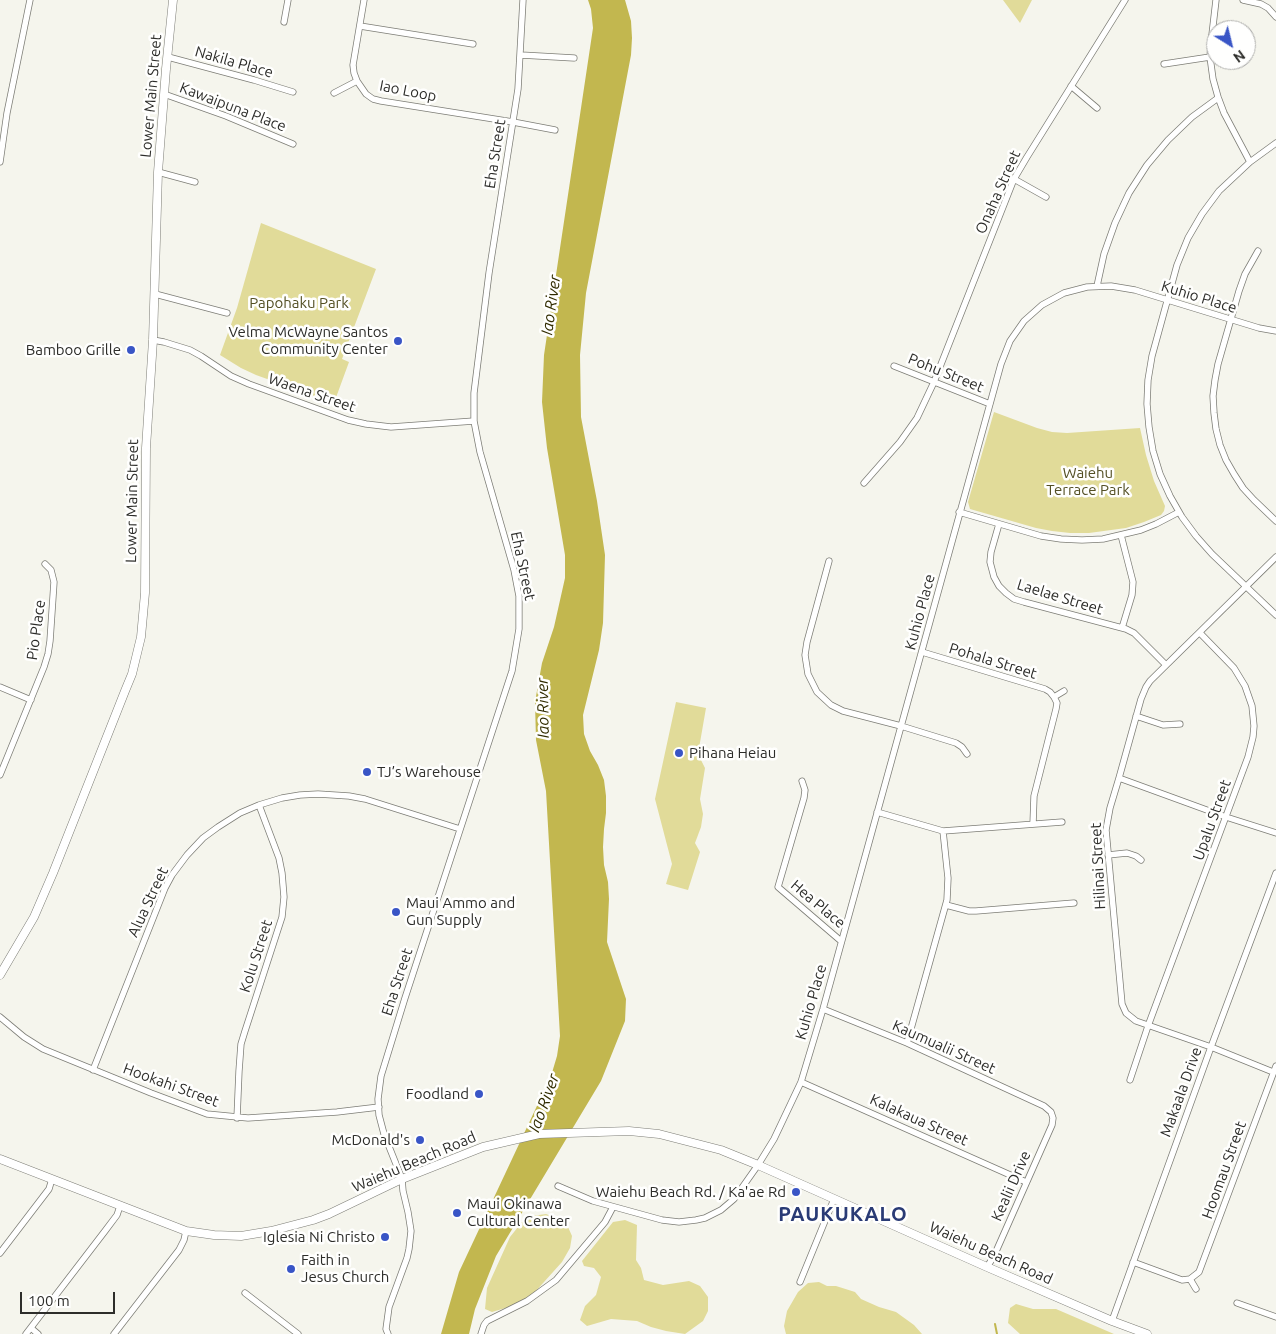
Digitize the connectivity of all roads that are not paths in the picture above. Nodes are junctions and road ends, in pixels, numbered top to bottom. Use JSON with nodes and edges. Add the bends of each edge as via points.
{"nodes":[{"id":1,"x":30,"y":0,"type":"edge"},
{"id":2,"x":173,"y":0,"type":"edge"},
{"id":3,"x":288,"y":0,"type":"edge"},
{"id":4,"x":364,"y":0,"type":"edge"},
{"id":5,"x":523,"y":0,"type":"edge"},
{"id":6,"x":1125,"y":0,"type":"edge"},
{"id":7,"x":1216,"y":0,"type":"edge"},
{"id":8,"x":1243,"y":0,"type":"edge"},
{"id":9,"x":1276,"y":17,"type":"edge"},
{"id":10,"x":1213,"y":20,"type":"edge"},
{"id":11,"x":284,"y":22,"type":"dead end"},
{"id":12,"x":360,"y":26,"type":"junction"},
{"id":13,"x":473,"y":44,"type":"dead end"},
{"id":14,"x":521,"y":55,"type":"junction"},
{"id":15,"x":168,"y":57,"type":"junction"},
{"id":16,"x":574,"y":58,"type":"dead end"},
{"id":17,"x":1206,"y":58,"type":"edge"},
{"id":18,"x":1164,"y":64,"type":"dead end"},
{"id":19,"x":1212,"y":70,"type":"edge"},
{"id":20,"x":357,"y":81,"type":"junction"},
{"id":21,"x":1071,"y":86,"type":"junction"},
{"id":22,"x":292,"y":92,"type":"dead end"},
{"id":23,"x":334,"y":93,"type":"dead end"},
{"id":24,"x":164,"y":94,"type":"junction"},
{"id":25,"x":1218,"y":98,"type":"junction"},
{"id":26,"x":1097,"y":108,"type":"dead end"},
{"id":27,"x":513,"y":122,"type":"junction"},
{"id":28,"x":555,"y":130,"type":"dead end"},
{"id":29,"x":1276,"y":143,"type":"edge"},
{"id":30,"x":293,"y":144,"type":"dead end"},
{"id":31,"x":0,"y":162,"type":"edge"},
{"id":32,"x":1250,"y":162,"type":"junction"},
{"id":33,"x":158,"y":172,"type":"junction"},
{"id":34,"x":1014,"y":179,"type":"junction"},
{"id":35,"x":195,"y":182,"type":"dead end"},
{"id":36,"x":1046,"y":196,"type":"dead end"},
{"id":37,"x":1258,"y":251,"type":"dead end"},
{"id":38,"x":1097,"y":286,"type":"junction"},
{"id":39,"x":155,"y":294,"type":"junction"},
{"id":40,"x":1166,"y":301,"type":"junction"},
{"id":41,"x":227,"y":313,"type":"dead end"},
{"id":42,"x":1230,"y":320,"type":"junction"},
{"id":43,"x":1276,"y":331,"type":"edge"},
{"id":44,"x":153,"y":340,"type":"junction"},
{"id":45,"x":894,"y":366,"type":"dead end"},
{"id":46,"x":934,"y":382,"type":"junction"},
{"id":47,"x":990,"y":404,"type":"junction"},
{"id":48,"x":474,"y":421,"type":"junction"},
{"id":49,"x":864,"y":483,"type":"dead end"},
{"id":50,"x":959,"y":512,"type":"junction"},
{"id":51,"x":1178,"y":512,"type":"junction"},
{"id":52,"x":1276,"y":521,"type":"edge"},
{"id":53,"x":999,"y":524,"type":"junction"},
{"id":54,"x":1121,"y":535,"type":"junction"},
{"id":55,"x":1276,"y":557,"type":"edge"},
{"id":56,"x":830,"y":561,"type":"dead end"},
{"id":57,"x":46,"y":564,"type":"dead end"},
{"id":58,"x":1246,"y":586,"type":"junction"},
{"id":59,"x":1276,"y":615,"type":"edge"},
{"id":60,"x":1122,"y":628,"type":"junction"},
{"id":61,"x":1200,"y":632,"type":"junction"},
{"id":62,"x":922,"y":652,"type":"junction"},
{"id":63,"x":1166,"y":665,"type":"junction"},
{"id":64,"x":0,"y":687,"type":"edge"},
{"id":65,"x":1064,"y":691,"type":"dead end"},
{"id":66,"x":1054,"y":697,"type":"junction"},
{"id":67,"x":30,"y":700,"type":"junction"},
{"id":68,"x":1136,"y":716,"type":"junction"},
{"id":69,"x":1180,"y":724,"type":"dead end"},
{"id":70,"x":901,"y":726,"type":"junction"},
{"id":71,"x":967,"y":754,"type":"dead end"},
{"id":72,"x":0,"y":775,"type":"edge"},
{"id":73,"x":1119,"y":778,"type":"junction"},
{"id":74,"x":802,"y":781,"type":"dead end"},
{"id":75,"x":259,"y":805,"type":"junction"},
{"id":76,"x":877,"y":812,"type":"junction"},
{"id":77,"x":1226,"y":817,"type":"junction"},
{"id":78,"x":1062,"y":822,"type":"dead end"},
{"id":79,"x":1033,"y":824,"type":"junction"},
{"id":80,"x":460,"y":829,"type":"junction"},
{"id":81,"x":943,"y":831,"type":"junction"},
{"id":82,"x":1276,"y":833,"type":"edge"},
{"id":83,"x":1108,"y":855,"type":"junction"},
{"id":84,"x":1141,"y":860,"type":"dead end"},
{"id":85,"x":1276,"y":874,"type":"edge"},
{"id":86,"x":1074,"y":903,"type":"dead end"},
{"id":87,"x":946,"y":905,"type":"junction"},
{"id":88,"x":841,"y":941,"type":"junction"},
{"id":89,"x":0,"y":975,"type":"edge"},
{"id":90,"x":823,"y":1009,"type":"junction"},
{"id":91,"x":0,"y":1018,"type":"edge"},
{"id":92,"x":1148,"y":1026,"type":"junction"},
{"id":93,"x":907,"y":1043,"type":"junction"},
{"id":94,"x":1211,"y":1047,"type":"junction"},
{"id":95,"x":1276,"y":1066,"type":"edge"},
{"id":96,"x":93,"y":1070,"type":"junction"},
{"id":97,"x":1274,"y":1072,"type":"junction"},
{"id":98,"x":1130,"y":1080,"type":"dead end"},
{"id":99,"x":801,"y":1082,"type":"junction"},
{"id":100,"x":379,"y":1107,"type":"junction"},
{"id":101,"x":1052,"y":1114,"type":"joint"},
{"id":102,"x":237,"y":1118,"type":"junction"},
{"id":103,"x":0,"y":1159,"type":"edge"},
{"id":104,"x":758,"y":1165,"type":"junction"},
{"id":105,"x":52,"y":1179,"type":"junction"},
{"id":106,"x":402,"y":1179,"type":"junction"},
{"id":107,"x":1026,"y":1182,"type":"junction"},
{"id":108,"x":558,"y":1186,"type":"dead end"},
{"id":109,"x":834,"y":1199,"type":"junction"},
{"id":110,"x":120,"y":1206,"type":"junction"},
{"id":111,"x":613,"y":1207,"type":"junction"},
{"id":112,"x":186,"y":1231,"type":"junction"},
{"id":113,"x":0,"y":1253,"type":"edge"},
{"id":114,"x":1133,"y":1262,"type":"junction"},
{"id":115,"x":987,"y":1267,"type":"junction"},
{"id":116,"x":1190,"y":1279,"type":"junction"},
{"id":117,"x":800,"y":1282,"type":"dead end"},
{"id":118,"x":1196,"y":1289,"type":"dead end"},
{"id":119,"x":245,"y":1293,"type":"dead end"},
{"id":120,"x":1237,"y":1303,"type":"dead end"},
{"id":121,"x":1275,"y":1314,"type":"edge"},
{"id":122,"x":1112,"y":1320,"type":"junction"},
{"id":123,"x":31,"y":1328,"type":"junction"},
{"id":124,"x":26,"y":1334,"type":"edge"},
{"id":125,"x":38,"y":1334,"type":"edge"},
{"id":126,"x":114,"y":1334,"type":"edge"},
{"id":127,"x":298,"y":1334,"type":"edge"},
{"id":128,"x":388,"y":1334,"type":"edge"},
{"id":129,"x":481,"y":1334,"type":"edge"},
{"id":130,"x":1147,"y":1334,"type":"edge"}],
"edges":[{"from":1,"to":31,"type":"street"},
{"from":2,"to":15,"type":"street","name":"Lower Main Street"},
{"from":3,"to":11,"type":"street"},
{"from":4,"to":12,"type":"street"},
{"from":5,"to":14,"type":"street","name":"Eha Street"},
{"from":6,"to":21,"type":"street","name":"Onaha Street"},
{"from":7,"to":10,"type":"street"},
{"from":8,"to":9,"type":"street","via":[[1261,4]]},
{"from":12,"to":13,"type":"street"},
{"from":12,"to":20,"type":"street","via":[[353,64]]},
{"from":14,"to":16,"type":"street"},
{"from":14,"to":27,"type":"street","name":"Eha Street"},
{"from":15,"to":22,"type":"street","name":"Nakila Place"},
{"from":15,"to":24,"type":"street","name":"Lower Main Street"},
{"from":17,"to":18,"type":"street"},
{"from":19,"to":25,"type":"street"},
{"from":20,"to":23,"type":"street"},
{"from":20,"to":27,"type":"street","name":"Iao Loop","via":[[373,99]]},
{"from":21,"to":26,"type":"street"},
{"from":21,"to":34,"type":"street","name":"Onaha Street"},
{"from":24,"to":30,"type":"street","name":"Kawaipuna Place"},
{"from":24,"to":33,"type":"street","name":"Lower Main Street"},
{"from":25,"to":32,"type":"street"},
{"from":25,"to":38,"type":"street","via":[[1192,117],[1147,165],[1115,223]]},
{"from":27,"to":28,"type":"street","name":"Iao Loop"},
{"from":27,"to":48,"type":"street","name":"Eha Street","via":[[488,282],[474,393]]},
{"from":29,"to":32,"type":"street"},
{"from":32,"to":40,"type":"street","via":[[1219,191],[1202,214],[1188,238]]},
{"from":33,"to":35,"type":"street"},
{"from":33,"to":39,"type":"street","name":"Lower Main Street"},
{"from":34,"to":36,"type":"street"},
{"from":34,"to":46,"type":"street","name":"Onaha Street"},
{"from":37,"to":42,"type":"street","via":[[1245,274]]},
{"from":38,"to":40,"type":"street","name":"Kuhio Place","via":[[1123,288]]},
{"from":38,"to":47,"type":"street","name":"Kuhio Place","via":[[1052,299],[1024,321],[1005,352]]},
{"from":39,"to":41,"type":"street"},
{"from":39,"to":44,"type":"street","name":"Lower Main Street"},
{"from":40,"to":42,"type":"street","name":"Kuhio Place"},
{"from":40,"to":51,"type":"street","via":[[1152,356],[1147,404],[1153,451]]},
{"from":42,"to":43,"type":"street","name":"Kuhio Place"},
{"from":42,"to":52,"type":"street","via":[[1215,380],[1216,429],[1226,460],[1243,488]]},
{"from":44,"to":48,"type":"street","name":"Waena Street","via":[[190,350],[249,384],[348,420],[391,427]]},
{"from":44,"to":89,"type":"street","name":"Lower Main Street","via":[[146,448],[145,593],[132,674],[34,917]]},
{"from":45,"to":46,"type":"street","name":"Pohu Street"},
{"from":46,"to":47,"type":"street","name":"Pohu Street"},
{"from":46,"to":49,"type":"street","name":"Onaha Street","via":[[909,431]]},
{"from":47,"to":50,"type":"street","name":"Kuhio Place"},
{"from":48,"to":80,"type":"street","name":"Eha Street","via":[[514,570],[520,615],[512,671]]},
{"from":50,"to":53,"type":"street"},
{"from":50,"to":62,"type":"street","name":"Kuhio Place"},
{"from":51,"to":54,"type":"street","via":[[1156,524]]},
{"from":51,"to":58,"type":"street","via":[[1212,554]]},
{"from":53,"to":54,"type":"street","via":[[1061,539],[1103,539]]},
{"from":53,"to":60,"type":"street","name":"Laelae Street","via":[[991,552],[991,567],[996,581],[1006,593],[1014,599]]},
{"from":54,"to":60,"type":"street","via":[[1134,582]]},
{"from":55,"to":58,"type":"street","name":"Hilinai Street"},
{"from":56,"to":70,"type":"street","via":[[806,648],[810,681],[821,697],[837,709]]},
{"from":57,"to":67,"type":"street","name":"Pio Place","via":[[54,582],[50,641],[44,667]]},
{"from":58,"to":59,"type":"street"},
{"from":58,"to":61,"type":"street","name":"Hilinai Street"},
{"from":60,"to":63,"type":"street","name":"Laelae Street","via":[[1134,633]]},
{"from":61,"to":63,"type":"street","name":"Hilinai Street"},
{"from":61,"to":77,"type":"street","name":"Upalu Street","via":[[1240,676],[1249,695],[1253,716],[1251,747]]},
{"from":62,"to":66,"type":"street","name":"Pohala Street","via":[[1045,689]]},
{"from":62,"to":70,"type":"street","name":"Kuhio Place"},
{"from":63,"to":68,"type":"street","name":"Hilinai Street","via":[[1146,687]]},
{"from":64,"to":67,"type":"street"},
{"from":65,"to":66,"type":"street"},
{"from":66,"to":79,"type":"street","via":[[1057,705],[1034,796]]},
{"from":67,"to":72,"type":"street","name":"Pio Place"},
{"from":68,"to":69,"type":"street","via":[[1163,725]]},
{"from":68,"to":73,"type":"street","name":"Hilinai Street"},
{"from":70,"to":71,"type":"street","via":[[956,743]]},
{"from":70,"to":76,"type":"street","name":"Kuhio Place"},
{"from":73,"to":77,"type":"street"},
{"from":73,"to":83,"type":"street","name":"Hilinai Street","via":[[1107,823]]},
{"from":74,"to":88,"type":"street","name":"Hea Place","via":[[804,798],[778,887]]},
{"from":75,"to":80,"type":"street","name":"Alua Street","via":[[300,795],[349,796]]},
{"from":75,"to":96,"type":"street","name":"Alua Street","via":[[218,827],[192,849],[172,875]]},
{"from":75,"to":102,"type":"street","name":"Kolu Street","via":[[278,858],[284,897],[282,917],[241,1044]]},
{"from":76,"to":81,"type":"street"},
{"from":76,"to":88,"type":"street","name":"Kuhio Place"},
{"from":77,"to":82,"type":"street"},
{"from":77,"to":92,"type":"street","name":"Upalu Street"},
{"from":78,"to":79,"type":"street"},
{"from":79,"to":81,"type":"street"},
{"from":80,"to":100,"type":"street","name":"Eha Street","via":[[384,1064]]},
{"from":81,"to":87,"type":"street","via":[[948,878]]},
{"from":83,"to":84,"type":"street","via":[[1128,853]]},
{"from":83,"to":92,"type":"street","name":"Hilinai Street","via":[[1122,1004],[1131,1017]]},
{"from":85,"to":94,"type":"street","name":"Makaala Drive"},
{"from":86,"to":87,"type":"street","via":[[976,911]]},
{"from":87,"to":93,"type":"street"},
{"from":88,"to":90,"type":"street","name":"Kuhio Place"},
{"from":90,"to":93,"type":"street","name":"Kaumualii Street"},
{"from":90,"to":99,"type":"street","name":"Kuhio Place"},
{"from":91,"to":96,"type":"street","name":"Hookahi Street","via":[[43,1049]]},
{"from":92,"to":94,"type":"street","name":"Hilinai Street"},
{"from":92,"to":98,"type":"street","name":"Upalu Street"},
{"from":93,"to":101,"type":"street","name":"Kaumualii Street","via":[[1044,1106]]},
{"from":94,"to":97,"type":"street","name":"Hilinai Street"},
{"from":94,"to":114,"type":"street","name":"Makaala Drive"},
{"from":95,"to":97,"type":"street","name":"Hoomau Street"},
{"from":96,"to":102,"type":"street","name":"Hookahi Street","via":[[195,1110]]},
{"from":97,"to":116,"type":"street","name":"Hoomau Street","via":[[1201,1268]]},
{"from":99,"to":104,"type":"street","name":"Kuhio Place"},
{"from":99,"to":107,"type":"street","name":"Kalakaua Street"},
{"from":100,"to":102,"type":"street","name":"Hookahi Street"},
{"from":100,"to":106,"type":"street","name":"Eha Street","via":[[384,1134]]},
{"from":101,"to":107,"type":"street","name":"Kealii Drive","via":[[1052,1125]]},
{"from":103,"to":105,"type":"street","name":"Waiehu Beach Road"},
{"from":104,"to":106,"type":"street","name":"Waiehu Beach Road","via":[[721,1150],[659,1134],[584,1132],[539,1134],[483,1147]]},
{"from":104,"to":109,"type":"street","name":"Waiehu Beach Road"},
{"from":104,"to":111,"type":"street","name":"Kuhio Place","via":[[728,1205],[696,1220],[670,1221]]},
{"from":105,"to":110,"type":"street","name":"Waiehu Beach Road"},
{"from":105,"to":113,"type":"street","via":[[49,1189]]},
{"from":106,"to":112,"type":"street","name":"Waiehu Beach Road","via":[[329,1214],[297,1224],[241,1236]]},
{"from":106,"to":128,"type":"street","name":"Eha Street","via":[[410,1240],[407,1258],[388,1307]]},
{"from":107,"to":115,"type":"street","name":"Kealii Drive"},
{"from":108,"to":111,"type":"street","name":"Kuhio Place"},
{"from":109,"to":115,"type":"street","name":"Waiehu Beach Road"},
{"from":109,"to":117,"type":"street"},
{"from":110,"to":112,"type":"street","name":"Waiehu Beach Road"},
{"from":110,"to":123,"type":"street","via":[[117,1215]]},
{"from":111,"to":129,"type":"street","via":[[605,1222],[556,1280],[527,1301],[486,1320]]},
{"from":112,"to":126,"type":"street","via":[[179,1250]]},
{"from":114,"to":116,"type":"street","via":[[1180,1279]]},
{"from":114,"to":122,"type":"street","name":"Makaala Drive"},
{"from":115,"to":122,"type":"street","name":"Waiehu Beach Road"},
{"from":116,"to":118,"type":"street"},
{"from":119,"to":127,"type":"street"},
{"from":120,"to":121,"type":"street"},
{"from":122,"to":130,"type":"street","name":"Waiehu Beach Road"},
{"from":123,"to":124,"type":"street"},
{"from":123,"to":125,"type":"street"}]}
